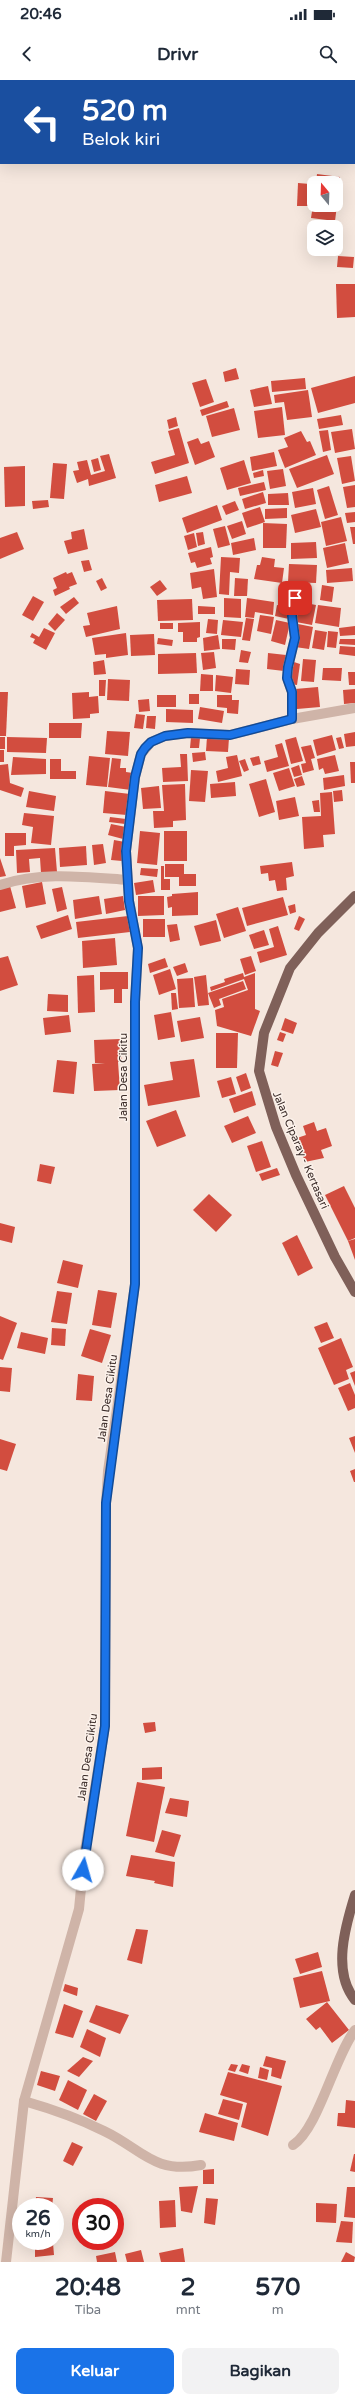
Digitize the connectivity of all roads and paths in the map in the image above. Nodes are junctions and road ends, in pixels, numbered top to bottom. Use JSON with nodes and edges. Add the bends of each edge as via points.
{"nodes":[{"id":1,"x":295,"y":598,"type":"dead end"},
{"id":2,"x":355,"y":708,"type":"edge"},
{"id":3,"x":292,"y":719,"type":"junction"},
{"id":4,"x":127,"y":880,"type":"junction"},
{"id":5,"x":0,"y":885,"type":"edge"},
{"id":6,"x":355,"y":896,"type":"edge"},
{"id":7,"x":355,"y":1292,"type":"edge"},
{"id":8,"x":355,"y":1894,"type":"edge"},
{"id":9,"x":355,"y":2000,"type":"edge"},
{"id":10,"x":355,"y":2030,"type":"edge"},
{"id":11,"x":24,"y":2101,"type":"junction"},
{"id":12,"x":293,"y":2146,"type":"dead end"},
{"id":13,"x":201,"y":2165,"type":"dead end"},
{"id":14,"x":6,"y":2262,"type":"edge"}],
"edges":[{"from":1,"to":3,"type":"street","via":[[292,616],[295,638],[287,678],[292,692]]},
{"from":2,"to":3,"type":"street","name":"Jalan Desa Cikitu"},
{"from":3,"to":4,"type":"street","name":"Jalan Desa Cikitu","via":[[230,735],[188,733],[165,736],[151,742],[141,754],[135,777],[128,824]]},
{"from":4,"to":5,"type":"street","via":[[68,876]]},
{"from":4,"to":11,"type":"street","name":"Jalan Desa Cikitu","via":[[138,948],[135,1002],[135,1284],[106,1503],[105,1726],[84,1857],[79,1909]]},
{"from":6,"to":7,"type":"main road","name":"Jalan Ciparay - Kertasari","via":[[318,933],[290,968],[264,1033],[259,1072],[271,1114],[291,1161],[335,1257]]},
{"from":8,"to":9,"type":"main road","via":[[342,1965],[344,1982]]},
{"from":10,"to":12,"type":"street","via":[[346,2042],[310,2126],[302,2139]]},
{"from":11,"to":13,"type":"street","via":[[70,2114],[108,2133],[148,2159],[170,2168]]},
{"from":11,"to":14,"type":"street","name":"Jalan Desa Cikitu"}]}
